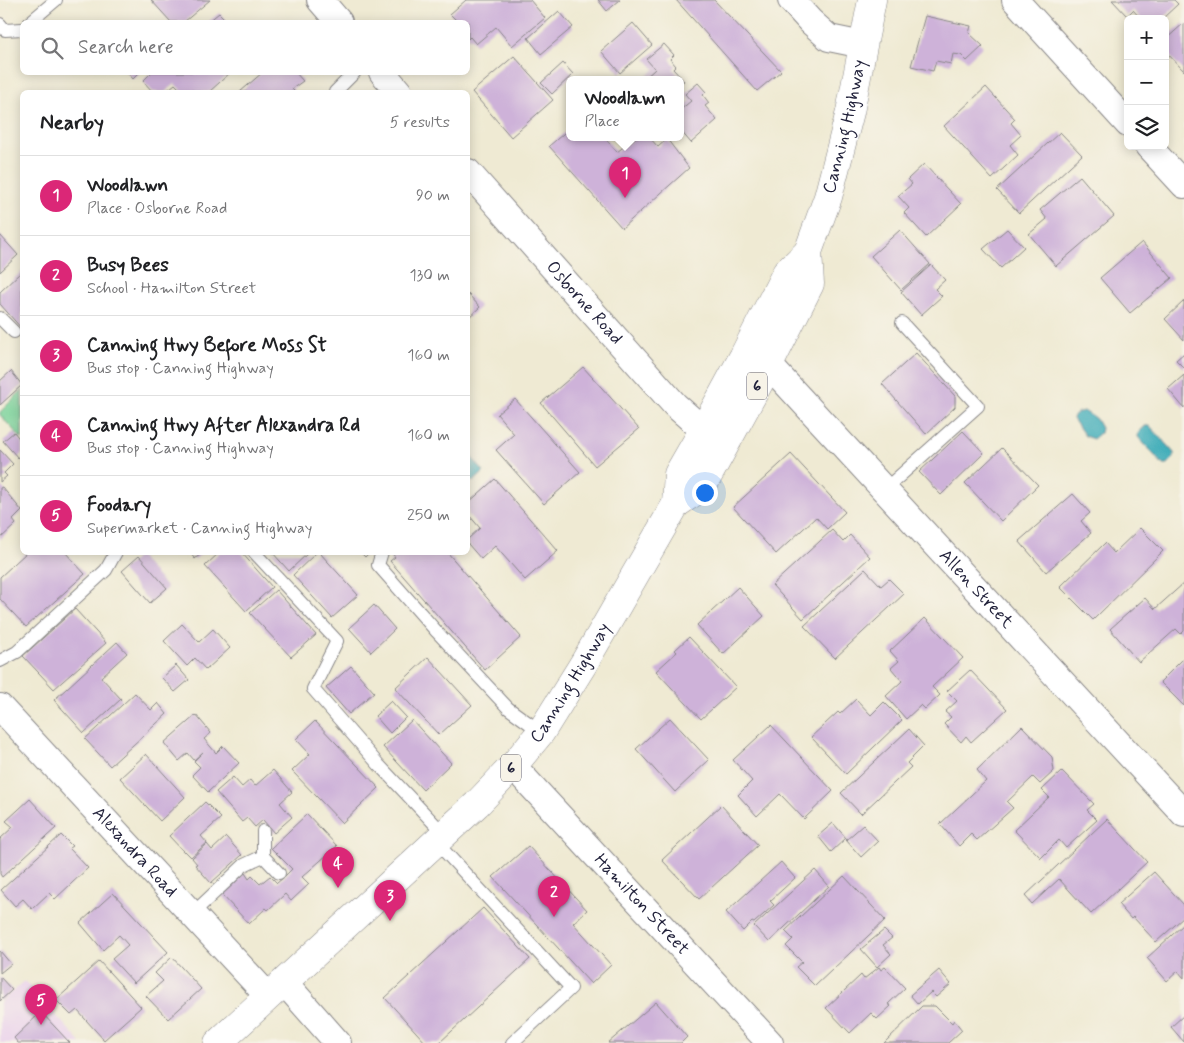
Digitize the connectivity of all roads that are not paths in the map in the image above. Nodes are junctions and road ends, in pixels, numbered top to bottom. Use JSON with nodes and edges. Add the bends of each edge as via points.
{"nodes":[{"id":1,"x":56,"y":0,"type":"edge"},
{"id":2,"x":320,"y":0,"type":"edge"},
{"id":3,"x":791,"y":0,"type":"edge"},
{"id":4,"x":872,"y":0,"type":"edge"},
{"id":5,"x":1015,"y":0,"type":"edge"},
{"id":6,"x":32,"y":20,"type":"edge"},
{"id":7,"x":337,"y":20,"type":"edge"},
{"id":8,"x":0,"y":24,"type":"edge"},
{"id":9,"x":20,"y":29,"type":"edge"},
{"id":10,"x":862,"y":45,"type":"junction"},
{"id":11,"x":352,"y":75,"type":"edge"},
{"id":12,"x":385,"y":75,"type":"edge"},
{"id":13,"x":337,"y":90,"type":"edge"},
{"id":14,"x":397,"y":90,"type":"edge"},
{"id":15,"x":1124,"y":120,"type":"edge"},
{"id":16,"x":1152,"y":150,"type":"edge"},
{"id":17,"x":470,"y":180,"type":"edge"},
{"id":18,"x":1184,"y":185,"type":"edge"},
{"id":19,"x":808,"y":252,"type":"junction"},
{"id":20,"x":0,"y":318,"type":"edge"},
{"id":21,"x":902,"y":323,"type":"dead end"},
{"id":22,"x":14,"y":332,"type":"dead end"},
{"id":23,"x":769,"y":365,"type":"junction"},
{"id":24,"x":705,"y":427,"type":"junction"},
{"id":25,"x":884,"y":490,"type":"junction"},
{"id":26,"x":676,"y":504,"type":"junction"},
{"id":27,"x":114,"y":555,"type":"edge"},
{"id":28,"x":257,"y":555,"type":"edge"},
{"id":29,"x":381,"y":555,"type":"edge"},
{"id":30,"x":0,"y":661,"type":"edge"},
{"id":31,"x":0,"y":707,"type":"edge"},
{"id":32,"x":541,"y":732,"type":"junction"},
{"id":33,"x":513,"y":766,"type":"junction"},
{"id":34,"x":1184,"y":814,"type":"edge"},
{"id":35,"x":263,"y":831,"type":"dead end"},
{"id":36,"x":440,"y":838,"type":"junction"},
{"id":37,"x":263,"y":856,"type":"junction"},
{"id":38,"x":279,"y":873,"type":"dead end"},
{"id":39,"x":192,"y":914,"type":"junction"},
{"id":40,"x":276,"y":989,"type":"junction"},
{"id":41,"x":218,"y":1043,"type":"edge"},
{"id":42,"x":338,"y":1043,"type":"edge"},
{"id":43,"x":512,"y":1043,"type":"edge"},
{"id":44,"x":770,"y":1043,"type":"edge"}],
"edges":[{"from":1,"to":6,"type":"lane"},
{"from":2,"to":7,"type":"street"},
{"from":3,"to":10,"type":"street","via":[[829,38]]},
{"from":4,"to":10,"type":"highway","name":"Canning Highway","number":"6"},
{"from":5,"to":15,"type":"street"},
{"from":8,"to":9,"type":"lane","via":[[5,30]]},
{"from":10,"to":19,"type":"highway","name":"Canning Highway","number":"6","via":[[850,112],[828,197]]},
{"from":11,"to":13,"type":"lane"},
{"from":12,"to":14,"type":"street"},
{"from":16,"to":18,"type":"street"},
{"from":17,"to":24,"type":"street","name":"Osborne Road","via":[[675,405]]},
{"from":19,"to":23,"type":"highway","name":"Canning Highway","number":"6","via":[[810,284]]},
{"from":19,"to":24,"type":"highway","name":"Canning Highway","number":"6","via":[[786,273]]},
{"from":20,"to":22,"type":"lane"},
{"from":21,"to":25,"type":"lane","via":[[978,406]]},
{"from":23,"to":25,"type":"street","name":"Allen Street"},
{"from":23,"to":26,"type":"highway","name":"Canning Highway","number":"6","via":[[702,487]]},
{"from":24,"to":26,"type":"highway","name":"Canning Highway","number":"6","via":[[678,474]]},
{"from":25,"to":34,"type":"street","name":"Allen Street"},
{"from":26,"to":32,"type":"highway","name":"Canning Highway","number":"6"},
{"from":27,"to":30,"type":"lane","via":[[106,570],[17,652]]},
{"from":28,"to":36,"type":"lane","via":[[338,641],[312,689]]},
{"from":29,"to":32,"type":"lane","via":[[378,565],[437,632],[508,708]]},
{"from":31,"to":39,"type":"street","name":"Alexandra Road"},
{"from":32,"to":33,"type":"highway","name":"Canning Highway","number":"6"},
{"from":33,"to":36,"type":"highway","name":"Canning Highway","number":"6"},
{"from":33,"to":44,"type":"street","name":"Hamilton Street"},
{"from":35,"to":37,"type":"lane"},
{"from":36,"to":40,"type":"highway","name":"Canning Highway","number":"6"},
{"from":36,"to":43,"type":"lane","via":[[571,988]]},
{"from":37,"to":38,"type":"lane"},
{"from":37,"to":39,"type":"lane","via":[[244,865]]},
{"from":39,"to":40,"type":"street","name":"Alexandra Road"},
{"from":40,"to":41,"type":"highway","name":"Canning Highway","number":"6"},
{"from":40,"to":42,"type":"street","name":"Alexandra Road"}]}
